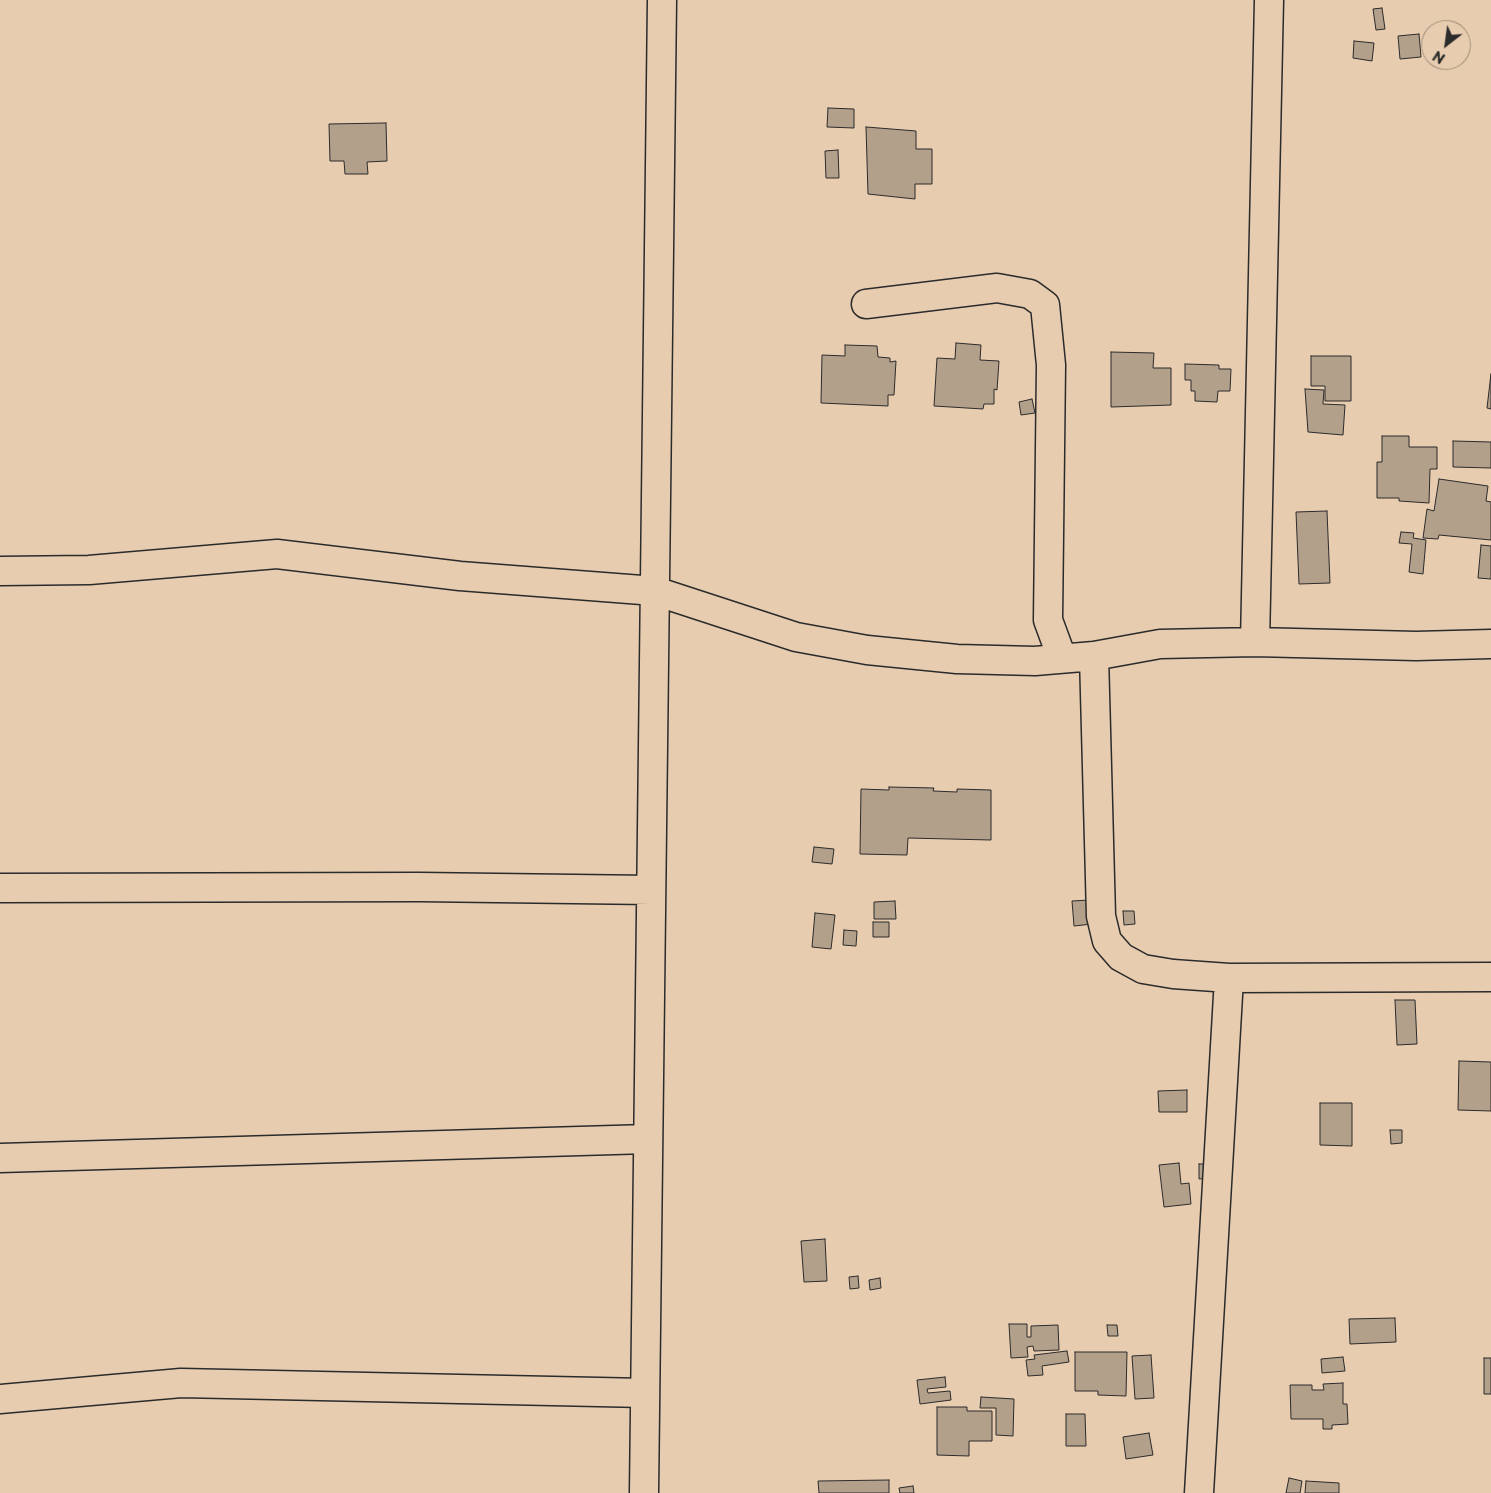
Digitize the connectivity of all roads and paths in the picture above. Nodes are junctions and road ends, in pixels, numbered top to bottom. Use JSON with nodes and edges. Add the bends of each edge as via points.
{"nodes":[{"id":1,"x":662,"y":0,"type":"edge"},
{"id":2,"x":1269,"y":0,"type":"edge"},
{"id":3,"x":866,"y":304,"type":"dead end"},
{"id":4,"x":0,"y":571,"type":"edge"},
{"id":5,"x":655,"y":591,"type":"junction"},
{"id":6,"x":1256,"y":642,"type":"junction"},
{"id":7,"x":1491,"y":644,"type":"edge"},
{"id":8,"x":1094,"y":656,"type":"junction"},
{"id":9,"x":1062,"y":658,"type":"junction"},
{"id":10,"x":0,"y":888,"type":"edge"},
{"id":11,"x":651,"y":890,"type":"junction"},
{"id":12,"x":1491,"y":977,"type":"edge"},
{"id":13,"x":1229,"y":978,"type":"junction"},
{"id":14,"x":648,"y":1139,"type":"junction"},
{"id":15,"x":0,"y":1158,"type":"edge"},
{"id":16,"x":645,"y":1392,"type":"junction"},
{"id":17,"x":0,"y":1399,"type":"edge"},
{"id":18,"x":644,"y":1493,"type":"edge"},
{"id":19,"x":1199,"y":1493,"type":"edge"}],
"edges":[{"from":1,"to":5,"type":"street"},
{"from":2,"to":6,"type":"street"},
{"from":3,"to":9,"type":"street","via":[[997,288],[1030,294],[1045,305],[1051,366],[1048,620]]},
{"from":4,"to":5,"type":"street","via":[[89,570],[277,554],[460,576]]},
{"from":5,"to":9,"type":"street","via":[[796,637],[867,650],[957,659],[1035,661]]},
{"from":5,"to":11,"type":"street"},
{"from":6,"to":7,"type":"street","via":[[1416,646]]},
{"from":6,"to":8,"type":"street","via":[[1160,644]]},
{"from":8,"to":9,"type":"street"},
{"from":8,"to":13,"type":"street","via":[[1101,916],[1107,941],[1121,956],[1143,969]]},
{"from":10,"to":11,"type":"street"},
{"from":11,"to":14,"type":"street"},
{"from":12,"to":13,"type":"street"},
{"from":13,"to":19,"type":"street"},
{"from":14,"to":15,"type":"street"},
{"from":14,"to":16,"type":"street"},
{"from":16,"to":17,"type":"street","via":[[181,1384]]},
{"from":16,"to":18,"type":"street"}]}
